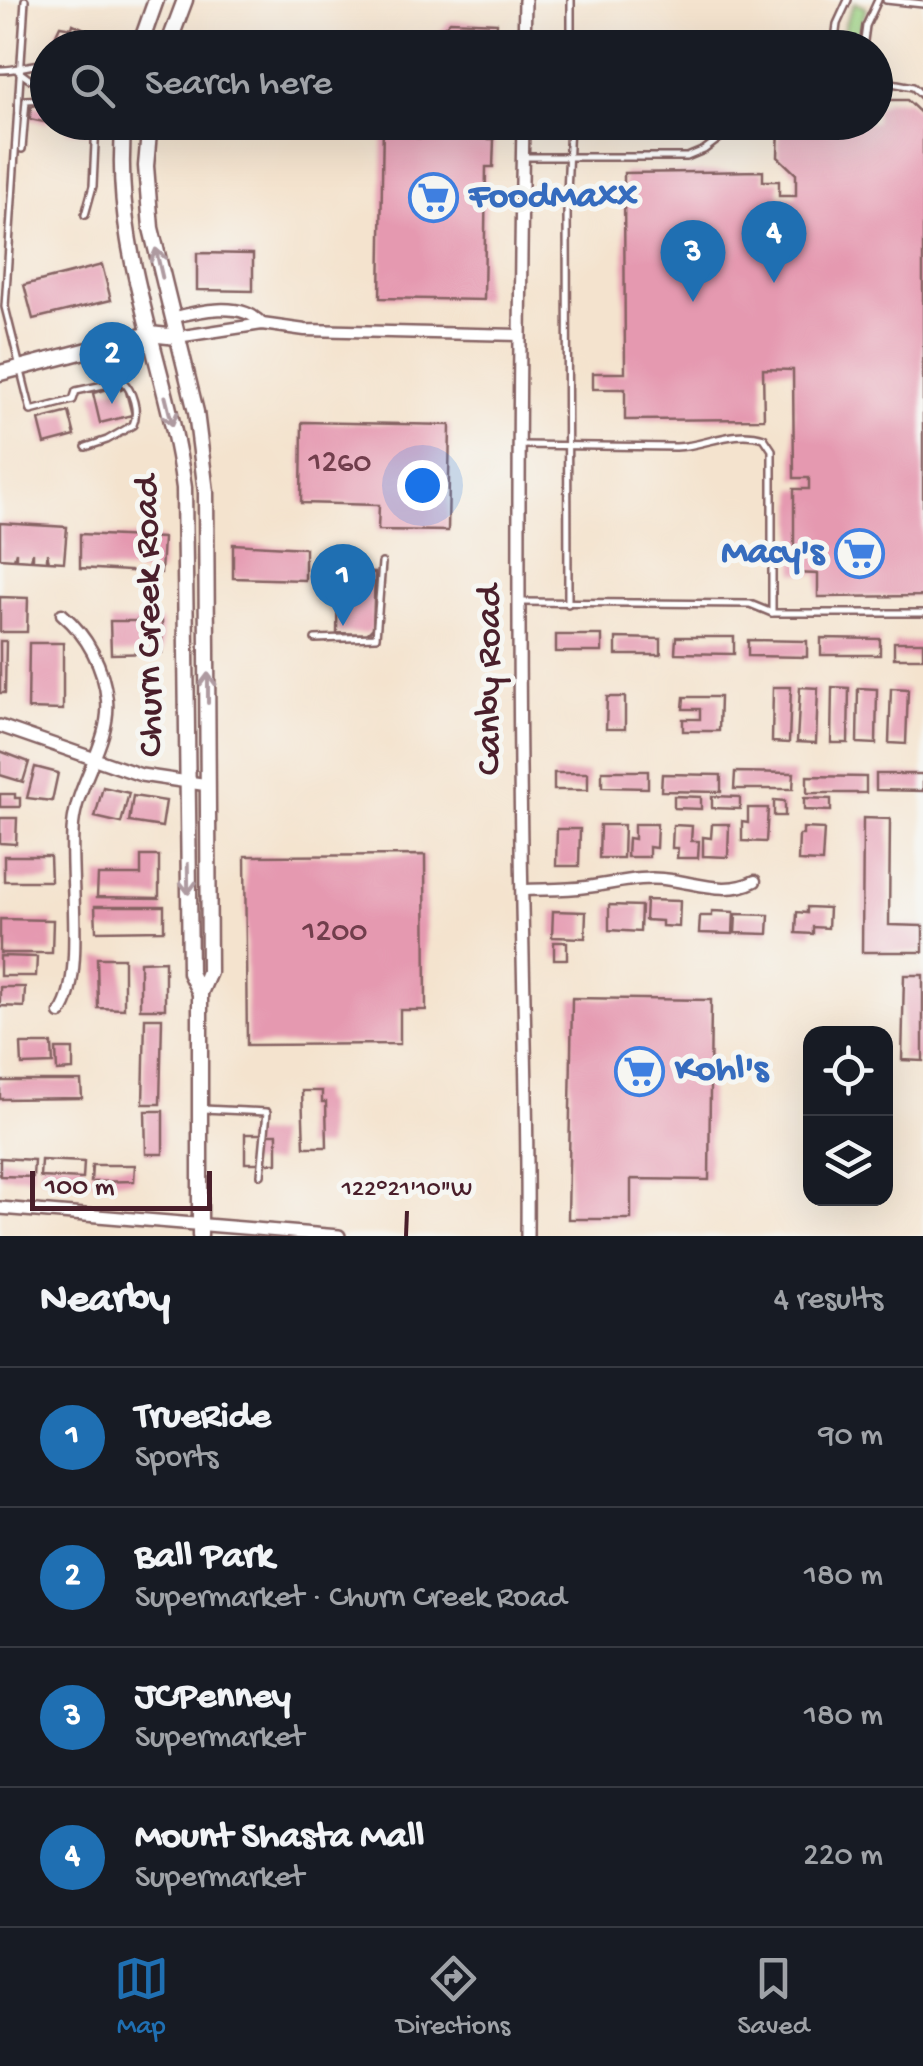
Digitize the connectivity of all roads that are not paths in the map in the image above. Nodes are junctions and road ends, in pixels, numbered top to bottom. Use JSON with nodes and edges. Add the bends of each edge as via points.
{"nodes":[{"id":1,"x":25,"y":0,"type":"edge"},
{"id":2,"x":156,"y":0,"type":"edge"},
{"id":3,"x":185,"y":0,"type":"edge"},
{"id":4,"x":525,"y":0,"type":"edge"},
{"id":5,"x":572,"y":0,"type":"edge"},
{"id":6,"x":848,"y":0,"type":"edge"},
{"id":7,"x":878,"y":0,"type":"edge"},
{"id":8,"x":886,"y":0,"type":"edge"},
{"id":9,"x":923,"y":4,"type":"edge"},
{"id":10,"x":145,"y":30,"type":"edge"},
{"id":11,"x":173,"y":30,"type":"edge"},
{"id":12,"x":524,"y":30,"type":"edge"},
{"id":13,"x":571,"y":30,"type":"edge"},
{"id":14,"x":836,"y":30,"type":"edge"},
{"id":15,"x":865,"y":30,"type":"edge"},
{"id":16,"x":30,"y":65,"type":"edge"},
{"id":17,"x":0,"y":70,"type":"edge"},
{"id":18,"x":18,"y":71,"type":"junction"},
{"id":19,"x":30,"y":79,"type":"edge"},
{"id":20,"x":893,"y":83,"type":"edge"},
{"id":21,"x":923,"y":96,"type":"edge"},
{"id":22,"x":30,"y":100,"type":"edge"},
{"id":23,"x":95,"y":140,"type":"edge"},
{"id":24,"x":122,"y":140,"type":"edge"},
{"id":25,"x":148,"y":140,"type":"edge"},
{"id":26,"x":522,"y":140,"type":"edge"},
{"id":27,"x":570,"y":140,"type":"edge"},
{"id":28,"x":717,"y":140,"type":"edge"},
{"id":29,"x":22,"y":150,"type":"dead end"},
{"id":30,"x":522,"y":157,"type":"junction"},
{"id":31,"x":570,"y":158,"type":"junction"},
{"id":32,"x":85,"y":215,"type":"dead end"},
{"id":33,"x":172,"y":318,"type":"junction"},
{"id":34,"x":262,"y":324,"type":"junction"},
{"id":35,"x":150,"y":334,"type":"junction"},
{"id":36,"x":520,"y":336,"type":"junction"},
{"id":37,"x":177,"y":337,"type":"junction"},
{"id":38,"x":20,"y":368,"type":"junction"},
{"id":39,"x":0,"y":373,"type":"edge"},
{"id":40,"x":518,"y":445,"type":"junction"},
{"id":41,"x":86,"y":446,"type":"dead end"},
{"id":42,"x":569,"y":446,"type":"junction"},
{"id":43,"x":382,"y":563,"type":"dead end"},
{"id":44,"x":520,"y":602,"type":"junction"},
{"id":45,"x":568,"y":604,"type":"junction"},
{"id":46,"x":772,"y":613,"type":"junction"},
{"id":47,"x":923,"y":613,"type":"edge"},
{"id":48,"x":62,"y":614,"type":"dead end"},
{"id":49,"x":315,"y":639,"type":"dead end"},
{"id":50,"x":0,"y":726,"type":"edge"},
{"id":51,"x":93,"y":758,"type":"junction"},
{"id":52,"x":187,"y":782,"type":"junction"},
{"id":53,"x":208,"y":785,"type":"junction"},
{"id":54,"x":756,"y":881,"type":"dead end"},
{"id":55,"x":523,"y":890,"type":"junction"},
{"id":56,"x":200,"y":993,"type":"junction"},
{"id":57,"x":60,"y":1013,"type":"dead end"},
{"id":58,"x":200,"y":1109,"type":"junction"},
{"id":59,"x":261,"y":1174,"type":"dead end"},
{"id":60,"x":0,"y":1208,"type":"edge"},
{"id":61,"x":199,"y":1230,"type":"edge"},
{"id":62,"x":339,"y":1236,"type":"edge"},
{"id":63,"x":527,"y":1236,"type":"edge"}],
"edges":[{"from":1,"to":18,"type":"lane"},
{"from":2,"to":10,"type":"main road"},
{"from":3,"to":11,"type":"main road"},
{"from":4,"to":12,"type":"street"},
{"from":5,"to":13,"type":"lane"},
{"from":6,"to":14,"type":"lane"},
{"from":7,"to":15,"type":"lane"},
{"from":8,"to":9,"type":"lane"},
{"from":16,"to":18,"type":"lane"},
{"from":17,"to":18,"type":"lane"},
{"from":18,"to":19,"type":"lane"},
{"from":18,"to":38,"type":"lane","via":[[6,312]]},
{"from":20,"to":21,"type":"lane"},
{"from":22,"to":29,"type":"lane"},
{"from":23,"to":32,"type":"lane"},
{"from":24,"to":35,"type":"main road","name":"Churn Creek Road","via":[[124,218]]},
{"from":33,"to":25,"type":"main road","name":"Churn Creek Road","one_way":true,"via":[[151,228]]},
{"from":26,"to":30,"type":"street","name":"Canby Road"},
{"from":27,"to":31,"type":"lane"},
{"from":28,"to":31,"type":"lane","via":[[686,157]]},
{"from":30,"to":31,"type":"lane"},
{"from":30,"to":36,"type":"street","name":"Canby Road"},
{"from":31,"to":42,"type":"lane"},
{"from":33,"to":34,"type":"street","via":[[216,310],[250,315]]},
{"from":33,"to":35,"type":"main road"},
{"from":33,"to":37,"type":"main road","name":"Churn Creek Road"},
{"from":34,"to":36,"type":"street"},
{"from":34,"to":37,"type":"street"},
{"from":35,"to":37,"type":"main road"},
{"from":35,"to":38,"type":"main road"},
{"from":35,"to":52,"type":"main road","name":"Churn Creek Road","one_way":true,"via":[[184,488]]},
{"from":36,"to":40,"type":"street","name":"Canby Road"},
{"from":53,"to":37,"type":"main road","name":"Churn Creek Road","one_way":true,"via":[[206,492],[199,425]]},
{"from":38,"to":39,"type":"main road"},
{"from":38,"to":41,"type":"lane","via":[[31,412],[73,400],[76,391],[125,383],[136,412],[133,425]]},
{"from":40,"to":42,"type":"lane"},
{"from":40,"to":44,"type":"street","name":"Canby Road"},
{"from":42,"to":45,"type":"lane"},
{"from":42,"to":46,"type":"lane","via":[[690,447],[728,436],[767,440]]},
{"from":43,"to":49,"type":"lane","via":[[376,637]]},
{"from":44,"to":45,"type":"lane"},
{"from":44,"to":55,"type":"street","name":"Canby Road"},
{"from":45,"to":46,"type":"lane","via":[[750,604]]},
{"from":46,"to":47,"type":"lane"},
{"from":48,"to":51,"type":"street","via":[[90,648],[106,688],[108,712]]},
{"from":50,"to":51,"type":"street"},
{"from":51,"to":52,"type":"street"},
{"from":51,"to":57,"type":"street","via":[[73,824],[72,987]]},
{"from":52,"to":53,"type":"street"},
{"from":52,"to":56,"type":"main road","name":"Churn Creek Road","one_way":true,"via":[[190,973]]},
{"from":53,"to":56,"type":"main road","name":"Churn Creek Road","via":[[209,972]]},
{"from":54,"to":55,"type":"street","via":[[721,889],[640,879]]},
{"from":55,"to":63,"type":"street","name":"Canby Road"},
{"from":56,"to":58,"type":"main road","name":"Churn Creek Road"},
{"from":58,"to":59,"type":"lane","via":[[267,1112]]},
{"from":58,"to":61,"type":"main road","name":"Churn Creek Road"},
{"from":60,"to":61,"type":"street"},
{"from":61,"to":62,"type":"street"}]}
